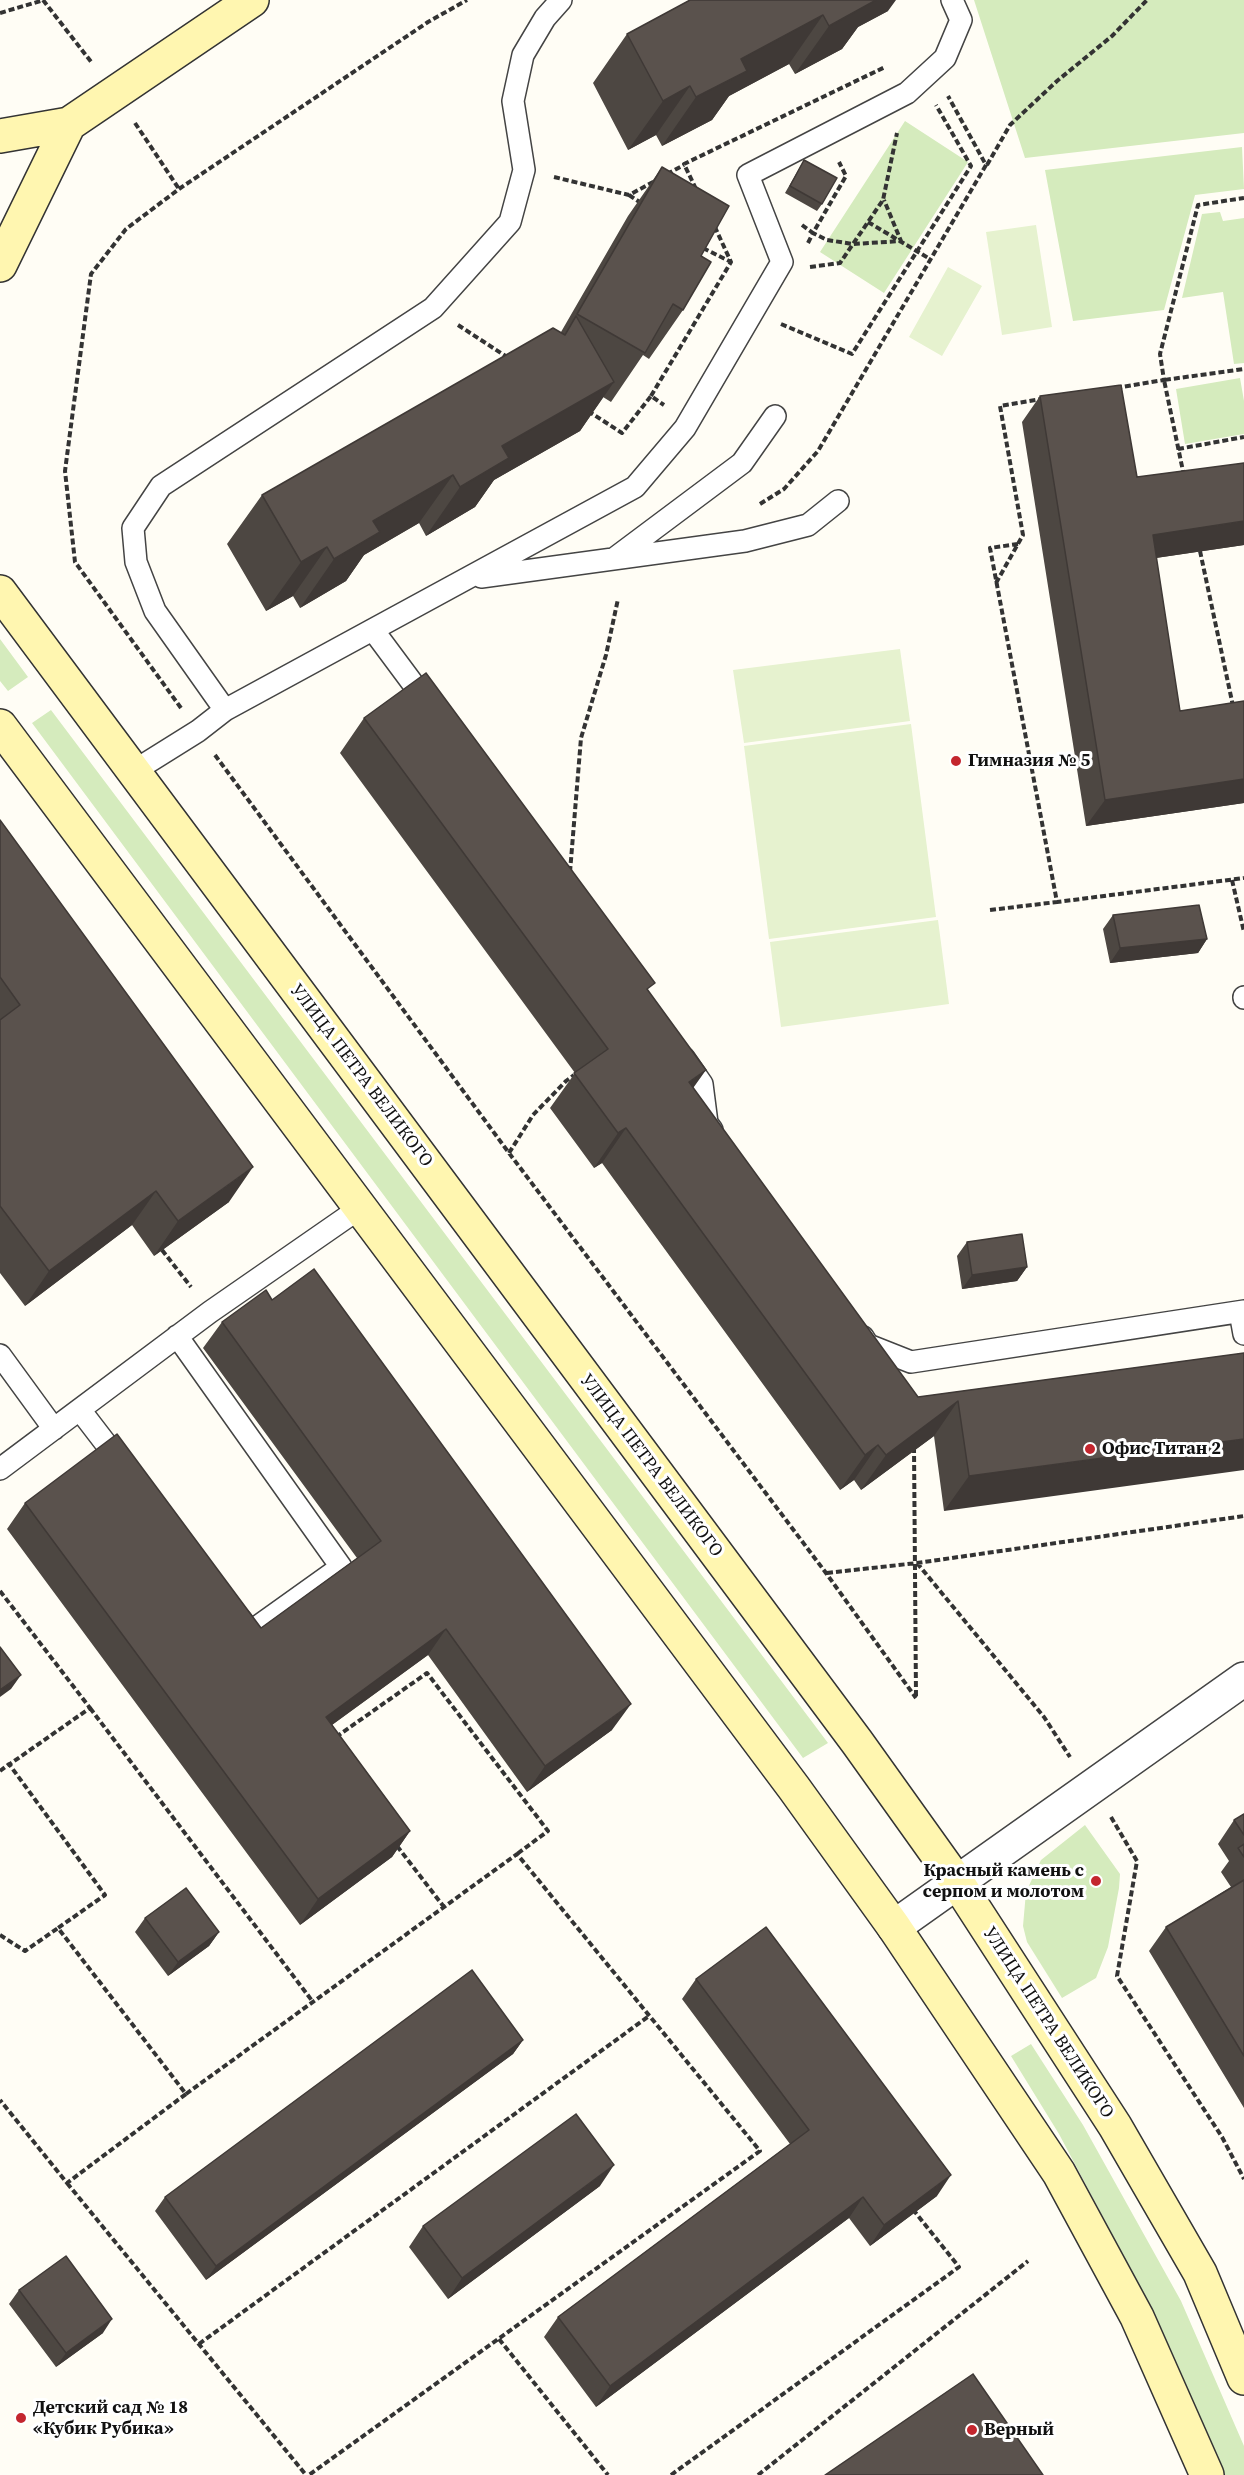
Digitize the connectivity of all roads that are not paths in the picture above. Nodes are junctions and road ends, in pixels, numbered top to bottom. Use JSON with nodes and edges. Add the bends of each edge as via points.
{"nodes":[{"id":1,"x":252,"y":0,"type":"edge"},
{"id":2,"x":561,"y":0,"type":"edge"},
{"id":3,"x":952,"y":0,"type":"edge"},
{"id":4,"x":69,"y":124,"type":"junction"},
{"id":5,"x":0,"y":136,"type":"edge"},
{"id":6,"x":0,"y":265,"type":"edge"},
{"id":7,"x":775,"y":416,"type":"dead end"},
{"id":8,"x":838,"y":501,"type":"dead end"},
{"id":9,"x":614,"y":558,"type":"junction"},
{"id":10,"x":465,"y":579,"type":"junction"},
{"id":11,"x":0,"y":592,"type":"edge"},
{"id":12,"x":373,"y":630,"type":"junction"},
{"id":13,"x":225,"y":710,"type":"junction"},
{"id":14,"x":443,"y":725,"type":"edge"},
{"id":15,"x":0,"y":726,"type":"edge"},
{"id":16,"x":134,"y":771,"type":"junction"},
{"id":17,"x":670,"y":1039,"type":"edge"},
{"id":18,"x":722,"y":1142,"type":"edge"},
{"id":19,"x":360,"y":1208,"type":"junction"},
{"id":20,"x":1242,"y":1311,"type":"edge"},
{"id":21,"x":848,"y":1316,"type":"edge"},
{"id":22,"x":1244,"y":1334,"type":"edge"},
{"id":23,"x":177,"y":1336,"type":"junction"},
{"id":24,"x":0,"y":1355,"type":"edge"},
{"id":25,"x":80,"y":1410,"type":"junction"},
{"id":26,"x":54,"y":1429,"type":"junction"},
{"id":27,"x":0,"y":1469,"type":"edge"},
{"id":28,"x":136,"y":1484,"type":"edge"},
{"id":29,"x":229,"y":1604,"type":"edge"},
{"id":30,"x":1244,"y":1679,"type":"edge"},
{"id":31,"x":957,"y":1882,"type":"junction"},
{"id":32,"x":894,"y":1927,"type":"junction"},
{"id":33,"x":1244,"y":2378,"type":"edge"},
{"id":34,"x":1207,"y":2475,"type":"edge"}],
"edges":[{"from":1,"to":4,"type":"street"},
{"from":2,"to":13,"type":"lane","via":[[523,55],[513,101],[524,170],[510,222],[433,308],[161,486],[133,528],[136,562],[155,611]]},
{"from":3,"to":10,"type":"lane","via":[[960,20],[945,58],[907,93],[748,175],[782,262],[689,421],[634,487]]},
{"from":4,"to":5,"type":"street"},
{"from":4,"to":6,"type":"street"},
{"from":7,"to":9,"type":"lane","via":[[742,463]]},
{"from":8,"to":9,"type":"lane","via":[[808,525],[745,541]]},
{"from":9,"to":10,"type":"lane"},
{"from":10,"to":12,"type":"lane"},
{"from":11,"to":16,"type":"street","name":"УЛИЦА ПЕТРА ВЕЛИКОГО"},
{"from":12,"to":13,"type":"lane"},
{"from":12,"to":14,"type":"lane"},
{"from":13,"to":16,"type":"lane"},
{"from":15,"to":19,"type":"street"},
{"from":16,"to":31,"type":"street","name":"УЛИЦА ПЕТРА ВЕЛИКОГО"},
{"from":17,"to":18,"type":"lane","via":[[702,1084],[707,1123]]},
{"from":19,"to":23,"type":"lane"},
{"from":19,"to":32,"type":"street"},
{"from":20,"to":21,"type":"lane","via":[[911,1362],[868,1345]]},
{"from":20,"to":22,"type":"lane"},
{"from":23,"to":25,"type":"lane"},
{"from":23,"to":29,"type":"lane","via":[[341,1567],[250,1632]]},
{"from":24,"to":26,"type":"lane"},
{"from":25,"to":26,"type":"lane"},
{"from":25,"to":28,"type":"lane"},
{"from":26,"to":27,"type":"lane"},
{"from":30,"to":31,"type":"street"},
{"from":31,"to":32,"type":"street"},
{"from":31,"to":33,"type":"street","name":"УЛИЦА ПЕТРА ВЕЛИКОГО","via":[[1115,2126],[1200,2273]]},
{"from":32,"to":34,"type":"street","via":[[1059,2173],[1137,2317]]}]}
